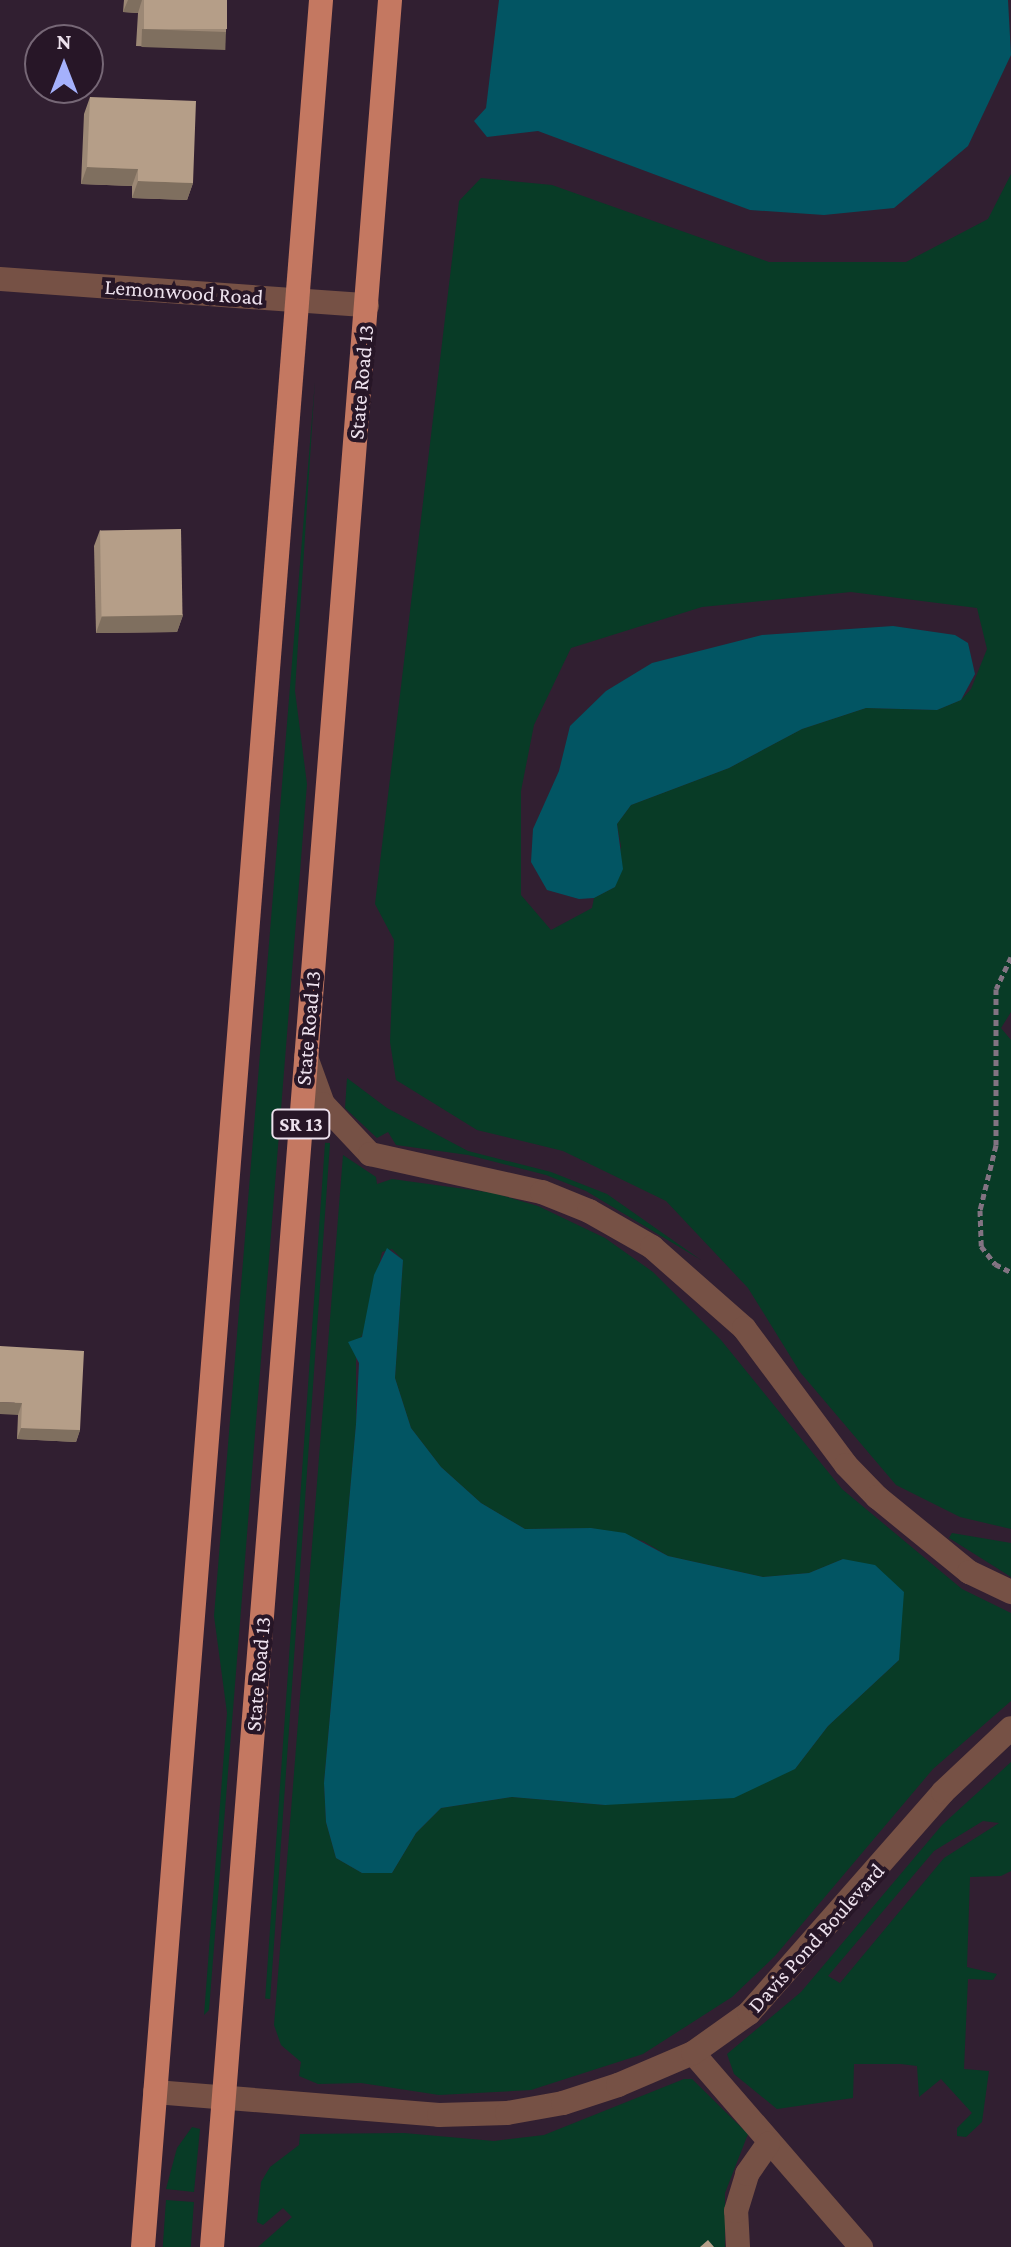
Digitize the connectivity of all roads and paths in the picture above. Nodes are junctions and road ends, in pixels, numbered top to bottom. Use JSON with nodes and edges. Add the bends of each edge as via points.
{"nodes":[{"id":1,"x":321,"y":0,"type":"edge"},
{"id":2,"x":390,"y":0,"type":"edge"},
{"id":3,"x":0,"y":279,"type":"edge"},
{"id":4,"x":299,"y":300,"type":"junction"},
{"id":5,"x":367,"y":305,"type":"junction"},
{"id":6,"x":1011,"y":957,"type":"edge"},
{"id":7,"x":306,"y":1057,"type":"junction"},
{"id":8,"x":1011,"y":1272,"type":"edge"},
{"id":9,"x":1011,"y":1592,"type":"edge"},
{"id":10,"x":1011,"y":1728,"type":"edge"},
{"id":11,"x":693,"y":2053,"type":"junction"},
{"id":12,"x":155,"y":2092,"type":"junction"},
{"id":13,"x":222,"y":2099,"type":"junction"},
{"id":14,"x":768,"y":2144,"type":"junction"},
{"id":15,"x":143,"y":2247,"type":"edge"},
{"id":16,"x":212,"y":2247,"type":"edge"},
{"id":17,"x":738,"y":2247,"type":"edge"},
{"id":18,"x":861,"y":2247,"type":"edge"}],
"edges":[{"from":1,"to":4,"type":"main road"},
{"from":2,"to":5,"type":"main road","name":"State Road 13","number":"SR 13"},
{"from":3,"to":4,"type":"street","name":"Lemonwood Road"},
{"from":4,"to":5,"type":"street","name":"Lemonwood Road"},
{"from":4,"to":12,"type":"main road"},
{"from":5,"to":7,"type":"main road","name":"State Road 13","number":"SR 13"},
{"from":6,"to":8,"type":"path","via":[[996,989],[996,1145],[980,1210],[981,1246],[995,1264]]},
{"from":7,"to":9,"type":"street","via":[[323,1104],[370,1154],[530,1188],[589,1211],[652,1247],[744,1328],[846,1465],[877,1497],[956,1563]]},
{"from":7,"to":13,"type":"main road","name":"State Road 13","number":"SR 13"},
{"from":10,"to":11,"type":"street","name":"Davis Pond Boulevard","via":[[943,1792],[778,1984],[749,2013]]},
{"from":11,"to":13,"type":"street","name":"Davis Pond Boulevard","via":[[563,2103],[507,2113],[439,2115]]},
{"from":11,"to":14,"type":"street"},
{"from":12,"to":13,"type":"street","name":"Davis Pond Boulevard"},
{"from":12,"to":15,"type":"main road"},
{"from":13,"to":16,"type":"main road","name":"State Road 13","number":"SR 13"},
{"from":14,"to":17,"type":"street","via":[[747,2174],[736,2211]]},
{"from":14,"to":18,"type":"street"}]}
